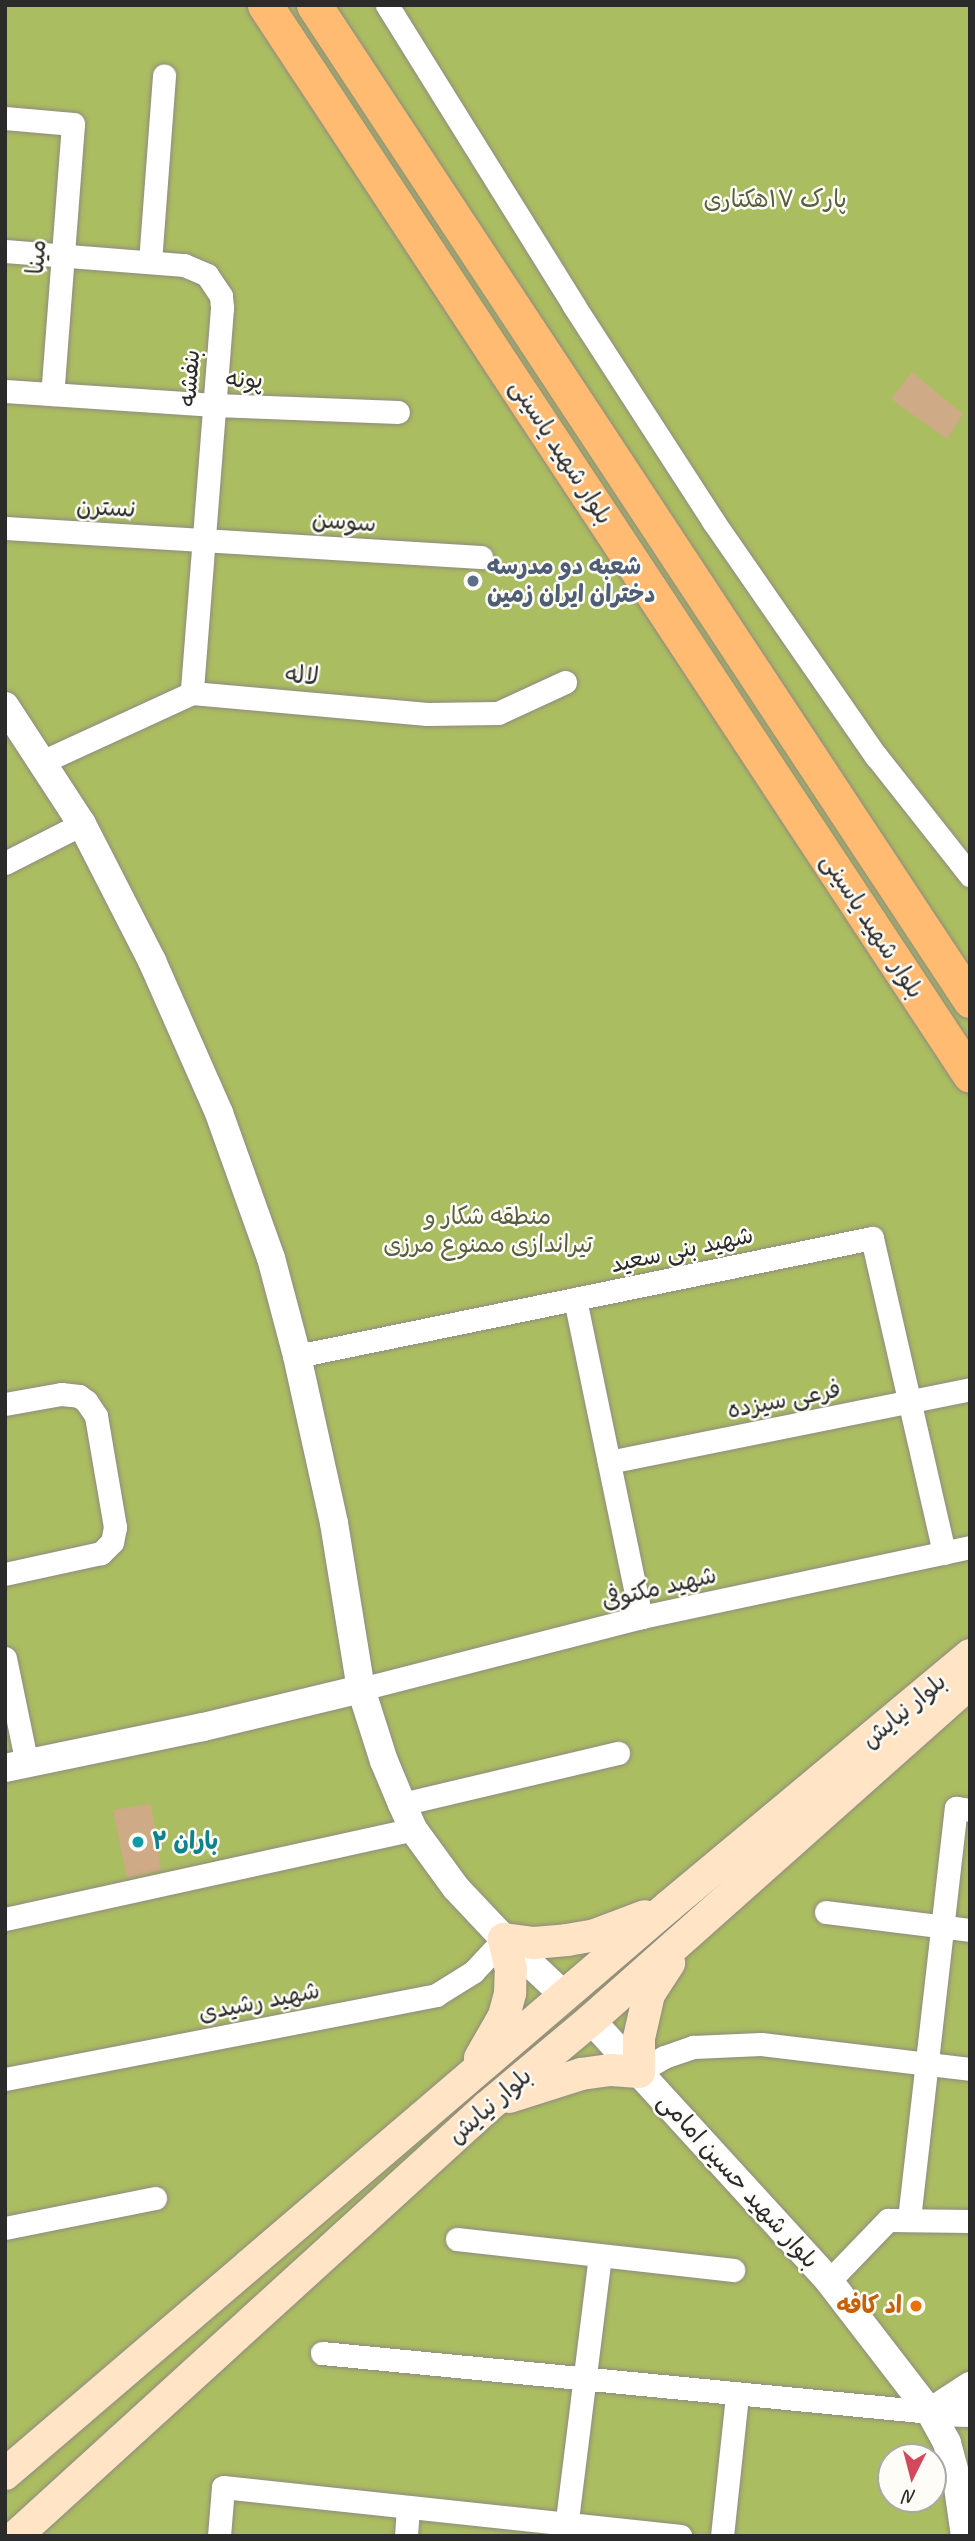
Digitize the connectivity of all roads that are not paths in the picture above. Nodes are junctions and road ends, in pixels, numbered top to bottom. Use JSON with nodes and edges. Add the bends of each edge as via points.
{"nodes":[{"id":1,"x":265,"y":5,"type":"edge"},
{"id":2,"x":314,"y":5,"type":"edge"},
{"id":3,"x":387,"y":5,"type":"edge"},
{"id":4,"x":164,"y":76,"type":"dead end"},
{"id":5,"x":5,"y":118,"type":"edge"},
{"id":6,"x":5,"y":251,"type":"edge"},
{"id":7,"x":64,"y":255,"type":"junction"},
{"id":8,"x":150,"y":262,"type":"junction"},
{"id":9,"x":5,"y":391,"type":"edge"},
{"id":10,"x":52,"y":394,"type":"junction"},
{"id":11,"x":215,"y":405,"type":"junction"},
{"id":12,"x":398,"y":412,"type":"dead end"},
{"id":13,"x":5,"y":528,"type":"edge"},
{"id":14,"x":204,"y":539,"type":"junction"},
{"id":15,"x":481,"y":556,"type":"dead end"},
{"id":16,"x":565,"y":682,"type":"dead end"},
{"id":17,"x":192,"y":693,"type":"junction"},
{"id":18,"x":5,"y":706,"type":"edge"},
{"id":19,"x":42,"y":762,"type":"junction"},
{"id":20,"x":82,"y":824,"type":"junction"},
{"id":21,"x":5,"y":863,"type":"edge"},
{"id":22,"x":970,"y":875,"type":"edge"},
{"id":23,"x":970,"y":1000,"type":"edge"},
{"id":24,"x":970,"y":1075,"type":"edge"},
{"id":25,"x":575,"y":1299,"type":"junction"},
{"id":26,"x":297,"y":1356,"type":"junction"},
{"id":27,"x":970,"y":1389,"type":"edge"},
{"id":28,"x":909,"y":1401,"type":"junction"},
{"id":29,"x":5,"y":1404,"type":"edge"},
{"id":30,"x":608,"y":1462,"type":"junction"},
{"id":31,"x":970,"y":1547,"type":"edge"},
{"id":32,"x":944,"y":1553,"type":"junction"},
{"id":33,"x":5,"y":1574,"type":"edge"},
{"id":34,"x":641,"y":1617,"type":"junction"},
{"id":35,"x":970,"y":1655,"type":"edge"},
{"id":36,"x":5,"y":1658,"type":"edge"},
{"id":37,"x":361,"y":1689,"type":"junction"},
{"id":38,"x":951,"y":1690,"type":"edge"},
{"id":39,"x":903,"y":1727,"type":"junction"},
{"id":40,"x":618,"y":1753,"type":"dead end"},
{"id":41,"x":16,"y":1766,"type":"edge"},
{"id":42,"x":970,"y":1810,"type":"edge"},
{"id":43,"x":408,"y":1817,"type":"junction"},
{"id":44,"x":669,"y":1906,"type":"junction"},
{"id":45,"x":826,"y":1912,"type":"dead end"},
{"id":46,"x":5,"y":1919,"type":"edge"},
{"id":47,"x":943,"y":1927,"type":"junction"},
{"id":48,"x":692,"y":1929,"type":"junction"},
{"id":49,"x":970,"y":1930,"type":"edge"},
{"id":50,"x":504,"y":1939,"type":"junction"},
{"id":51,"x":565,"y":1996,"type":"junction"},
{"id":52,"x":591,"y":2020,"type":"junction"},
{"id":53,"x":929,"y":2064,"type":"junction"},
{"id":54,"x":970,"y":2069,"type":"edge"},
{"id":55,"x":639,"y":2072,"type":"junction"},
{"id":56,"x":5,"y":2079,"type":"edge"},
{"id":57,"x":462,"y":2083,"type":"junction"},
{"id":58,"x":486,"y":2108,"type":"junction"},
{"id":59,"x":155,"y":2198,"type":"dead end"},
{"id":60,"x":909,"y":2219,"type":"junction"},
{"id":61,"x":970,"y":2221,"type":"edge"},
{"id":62,"x":5,"y":2228,"type":"edge"},
{"id":63,"x":457,"y":2239,"type":"dead end"},
{"id":64,"x":600,"y":2256,"type":"junction"},
{"id":65,"x":733,"y":2270,"type":"dead end"},
{"id":66,"x":829,"y":2281,"type":"junction"},
{"id":67,"x":322,"y":2353,"type":"dead end"},
{"id":68,"x":585,"y":2381,"type":"junction"},
{"id":69,"x":970,"y":2386,"type":"edge"},
{"id":70,"x":737,"y":2395,"type":"junction"},
{"id":71,"x":930,"y":2412,"type":"junction"},
{"id":72,"x":970,"y":2413,"type":"edge"},
{"id":73,"x":5,"y":2474,"type":"edge"},
{"id":74,"x":964,"y":2481,"type":"edge"},
{"id":75,"x":408,"y":2507,"type":"junction"},
{"id":76,"x":566,"y":2530,"type":"edge"},
{"id":77,"x":16,"y":2536,"type":"edge"},
{"id":78,"x":219,"y":2536,"type":"edge"},
{"id":79,"x":405,"y":2536,"type":"edge"},
{"id":80,"x":680,"y":2536,"type":"edge"},
{"id":81,"x":722,"y":2536,"type":"edge"},
{"id":82,"x":965,"y":2536,"type":"edge"}],
"edges":[{"from":1,"to":24,"type":"main road","name":"بلوار شهید یاسینی"},
{"from":2,"to":23,"type":"main road","name":"بلوار شهید یاسینی"},
{"from":3,"to":22,"type":"street","via":[[713,521],[876,756]]},
{"from":4,"to":8,"type":"street"},
{"from":5,"to":7,"type":"street","name":"مینا","via":[[73,124]]},
{"from":6,"to":7,"type":"street","name":"بنفشه"},
{"from":7,"to":8,"type":"street","name":"بنفشه"},
{"from":7,"to":10,"type":"street","name":"مینا"},
{"from":8,"to":11,"type":"street","name":"بنفشه","via":[[197,268],[216,285],[222,309]]},
{"from":9,"to":10,"type":"street","name":"پونه"},
{"from":10,"to":11,"type":"street","name":"پونه"},
{"from":11,"to":12,"type":"street","name":"پونه"},
{"from":11,"to":14,"type":"street","name":"بنفشه"},
{"from":13,"to":14,"type":"street","name":"نسترن"},
{"from":14,"to":15,"type":"street","name":"سوسن"},
{"from":14,"to":17,"type":"street","name":"بنفشه"},
{"from":16,"to":17,"type":"street","name":"لاله","via":[[498,713],[426,713]]},
{"from":17,"to":19,"type":"street","name":"لاله"},
{"from":18,"to":19,"type":"street"},
{"from":19,"to":20,"type":"street"},
{"from":20,"to":21,"type":"street"},
{"from":20,"to":26,"type":"street","via":[[152,961],[219,1113],[271,1258]]},
{"from":25,"to":26,"type":"street","name":"شهید بنی سعید"},
{"from":25,"to":28,"type":"street","name":"شهید بنی سعید","via":[[873,1238]]},
{"from":25,"to":30,"type":"street"},
{"from":26,"to":37,"type":"street","via":[[334,1523]]},
{"from":27,"to":28,"type":"street","name":"فرعی سیزده"},
{"from":28,"to":30,"type":"street","name":"فرعی سیزده"},
{"from":28,"to":32,"type":"street"},
{"from":29,"to":33,"type":"street","via":[[61,1394],[86,1401],[96,1416],[115,1527],[112,1542],[101,1553]]},
{"from":30,"to":34,"type":"street"},
{"from":31,"to":32,"type":"street","name":"شهید مکتوفی"},
{"from":32,"to":34,"type":"street","name":"شهید مکتوفی"},
{"from":34,"to":37,"type":"street","name":"شهید مکتوفی"},
{"from":35,"to":38,"type":"main road","name":"بلوار نیایش"},
{"from":36,"to":41,"type":"street"},
{"from":37,"to":41,"type":"street"},
{"from":37,"to":43,"type":"street"},
{"from":38,"to":39,"type":"main road","name":"بلوار نیایش"},
{"from":39,"to":44,"type":"main road","name":"بلوار نیایش"},
{"from":39,"to":48,"type":"main road","name":"بلوار نیایش"},
{"from":40,"to":43,"type":"street"},
{"from":42,"to":47,"type":"street","via":[[956,1808]]},
{"from":43,"to":46,"type":"street"},
{"from":43,"to":50,"type":"street","via":[[456,1888]]},
{"from":44,"to":50,"type":"main road","via":[[595,1935],[534,1943]]},
{"from":44,"to":51,"type":"main road","name":"بلوار نیایش"},
{"from":45,"to":47,"type":"street"},
{"from":47,"to":49,"type":"street"},
{"from":47,"to":53,"type":"street"},
{"from":48,"to":52,"type":"main road","name":"بلوار نیایش"},
{"from":48,"to":55,"type":"main road","via":[[649,1994],[639,2038]]},
{"from":50,"to":51,"type":"street"},
{"from":50,"to":56,"type":"street","name":"شهید رشیدی","via":[[473,1972],[436,1995]]},
{"from":50,"to":57,"type":"main road","via":[[511,1970],[507,2004],[489,2046]]},
{"from":51,"to":57,"type":"main road","name":"بلوار نیایش"},
{"from":52,"to":55,"type":"street","name":"بلوار شهید حسین امامی"},
{"from":52,"to":58,"type":"main road","name":"بلوار نیایش"},
{"from":53,"to":54,"type":"street"},
{"from":53,"to":55,"type":"street","via":[[761,2043],[693,2047]]},
{"from":53,"to":60,"type":"street"},
{"from":55,"to":58,"type":"main road","via":[[581,2074]]},
{"from":55,"to":66,"type":"street","name":"بلوار شهید حسین امامی"},
{"from":57,"to":73,"type":"main road","name":"بلوار نیایش"},
{"from":58,"to":77,"type":"main road","name":"بلوار نیایش"},
{"from":59,"to":62,"type":"street"},
{"from":60,"to":61,"type":"street"},
{"from":60,"to":66,"type":"street","via":[[887,2220]]},
{"from":63,"to":64,"type":"street"},
{"from":64,"to":65,"type":"street"},
{"from":64,"to":68,"type":"street"},
{"from":66,"to":71,"type":"street","name":"بلوار شهید حسین امامی"},
{"from":67,"to":68,"type":"street"},
{"from":68,"to":70,"type":"street"},
{"from":68,"to":76,"type":"street"},
{"from":69,"to":71,"type":"street"},
{"from":70,"to":71,"type":"street"},
{"from":70,"to":81,"type":"street"},
{"from":71,"to":72,"type":"street"},
{"from":71,"to":74,"type":"street","name":"بلوار شهید حسین امامی"},
{"from":74,"to":82,"type":"street","name":"بلوار شهید حسین امامی"},
{"from":75,"to":76,"type":"street"},
{"from":75,"to":78,"type":"street","via":[[223,2487]]},
{"from":75,"to":79,"type":"street"},
{"from":76,"to":80,"type":"street"}]}
